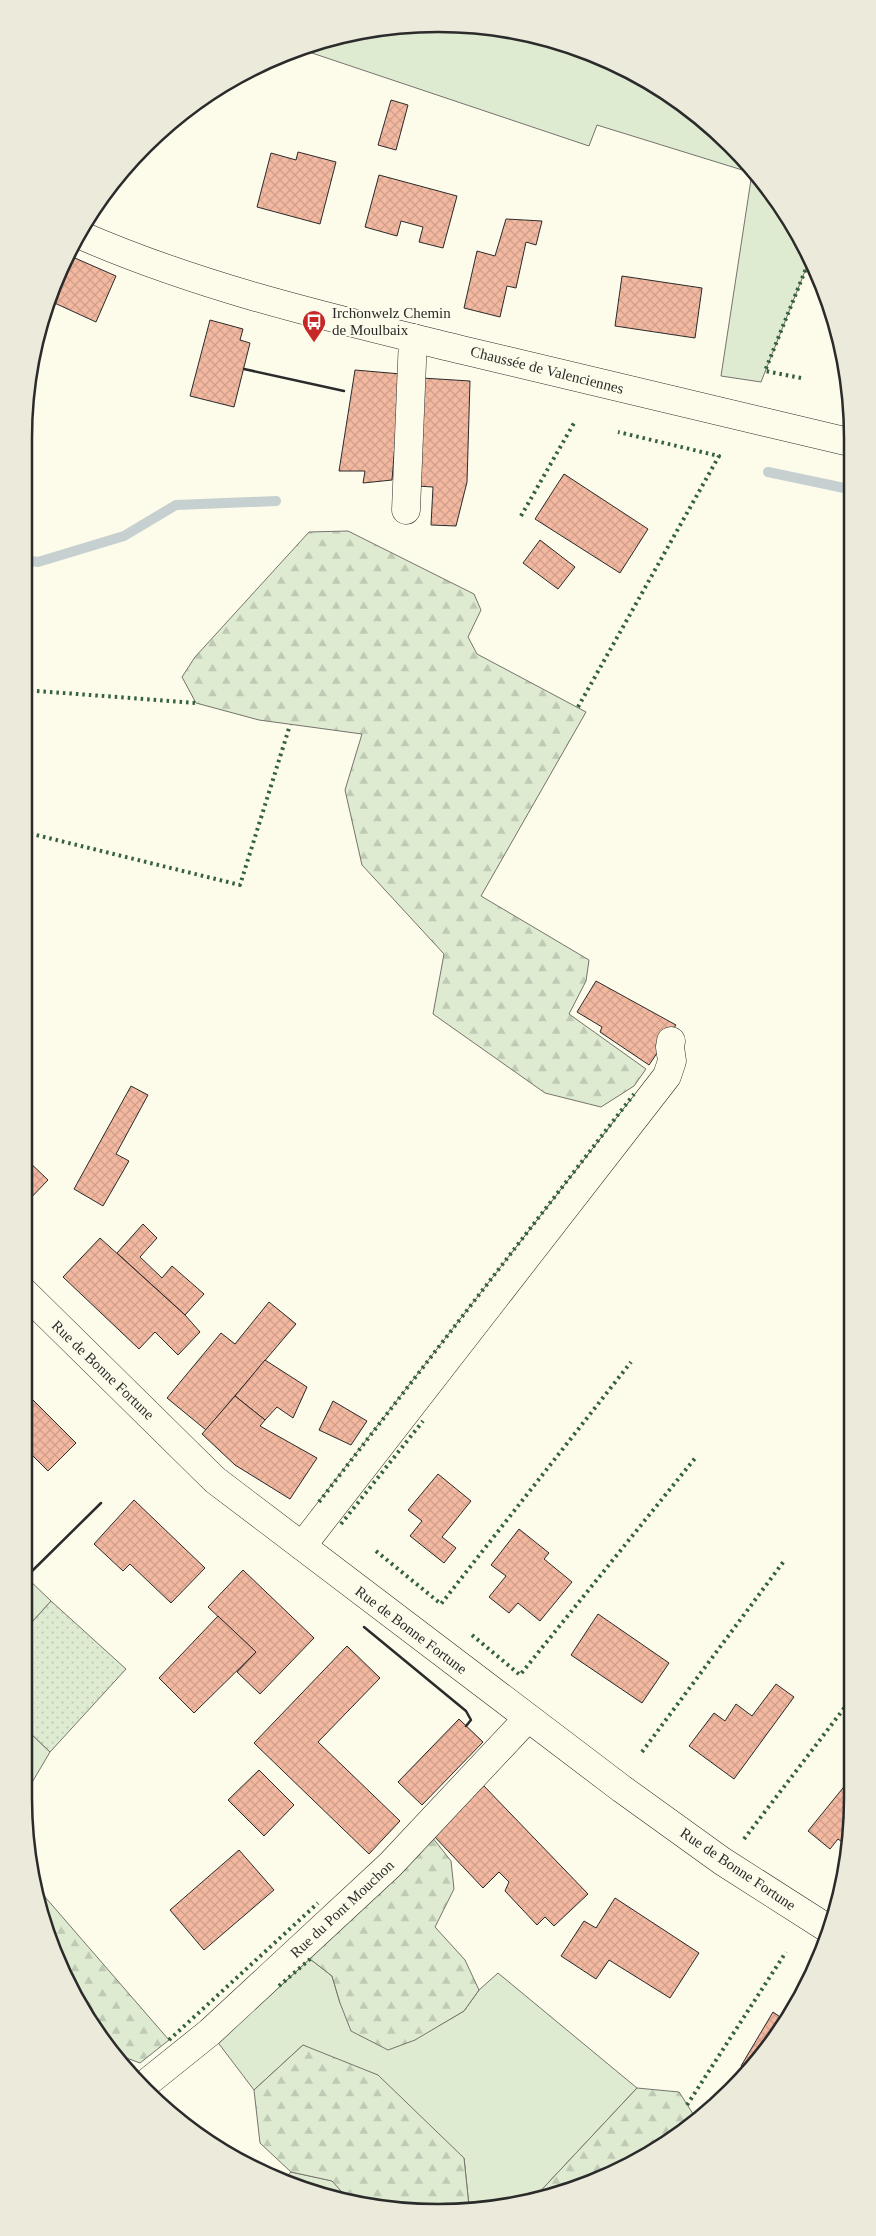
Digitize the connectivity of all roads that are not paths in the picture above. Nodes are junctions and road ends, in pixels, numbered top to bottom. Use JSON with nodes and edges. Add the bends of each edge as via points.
{"nodes":[{"id":1,"x":86,"y":237,"type":"edge"},
{"id":2,"x":413,"y":338,"type":"junction"},
{"id":3,"x":844,"y":441,"type":"edge"},
{"id":4,"x":406,"y":510,"type":"dead end"},
{"id":5,"x":671,"y":1041,"type":"dead end"},
{"id":6,"x":32,"y":1300,"type":"edge"},
{"id":7,"x":302,"y":1546,"type":"junction"},
{"id":8,"x":527,"y":1719,"type":"junction"},
{"id":9,"x":823,"y":1925,"type":"edge"},
{"id":10,"x":148,"y":2082,"type":"edge"}],
"edges":[{"from":1,"to":2,"type":"street","name":"Chaussée de Valenciennes","via":[[124,254],[230,290]]},
{"from":2,"to":3,"type":"street","name":"Chaussée de Valenciennes"},
{"from":2,"to":4,"type":"street"},
{"from":5,"to":7,"type":"street","via":[[672,1061],[667,1076]]},
{"from":6,"to":7,"type":"street","name":"Rue de Bonne Fortune","via":[[215,1480]]},
{"from":7,"to":8,"type":"street","name":"Rue de Bonne Fortune"},
{"from":8,"to":9,"type":"street","name":"Rue de Bonne Fortune","via":[[722,1861]]},
{"from":8,"to":10,"type":"street","name":"Rue du Pont Mouchon","via":[[390,1865],[210,2032]]}]}
